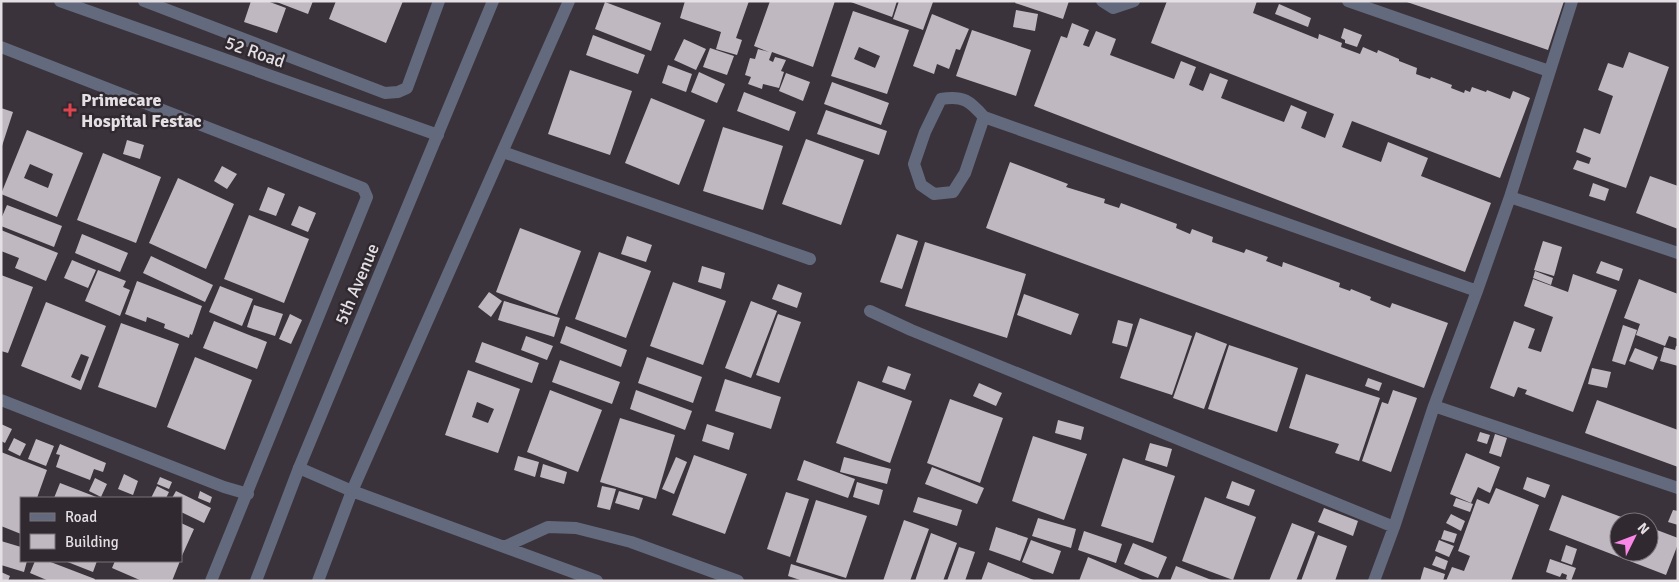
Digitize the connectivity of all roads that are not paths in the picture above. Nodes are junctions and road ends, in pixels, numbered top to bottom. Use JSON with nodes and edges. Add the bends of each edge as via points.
{"nodes":[{"id":1,"x":60,"y":1,"type":"edge"},
{"id":2,"x":144,"y":1,"type":"edge"},
{"id":3,"x":438,"y":1,"type":"edge"},
{"id":4,"x":493,"y":1,"type":"edge"},
{"id":5,"x":569,"y":1,"type":"edge"},
{"id":6,"x":1102,"y":1,"type":"edge"},
{"id":7,"x":1134,"y":1,"type":"edge"},
{"id":8,"x":1348,"y":1,"type":"edge"},
{"id":9,"x":1572,"y":1,"type":"edge"},
{"id":10,"x":1,"y":47,"type":"edge"},
{"id":11,"x":1549,"y":71,"type":"junction"},
{"id":12,"x":984,"y":117,"type":"junction"},
{"id":13,"x":438,"y":135,"type":"junction"},
{"id":14,"x":503,"y":152,"type":"junction"},
{"id":15,"x":1510,"y":197,"type":"junction"},
{"id":16,"x":1678,"y":253,"type":"edge"},
{"id":17,"x":810,"y":259,"type":"dead end"},
{"id":18,"x":1477,"y":291,"type":"junction"},
{"id":19,"x":870,"y":311,"type":"dead end"},
{"id":20,"x":1,"y":400,"type":"edge"},
{"id":21,"x":1434,"y":406,"type":"junction"},
{"id":22,"x":299,"y":468,"type":"junction"},
{"id":23,"x":1678,"y":488,"type":"edge"},
{"id":24,"x":352,"y":491,"type":"junction"},
{"id":25,"x":248,"y":494,"type":"junction"},
{"id":26,"x":1394,"y":527,"type":"junction"},
{"id":27,"x":504,"y":547,"type":"junction"},
{"id":28,"x":211,"y":581,"type":"edge"},
{"id":29,"x":256,"y":581,"type":"edge"},
{"id":30,"x":318,"y":581,"type":"edge"},
{"id":31,"x":596,"y":581,"type":"edge"},
{"id":32,"x":738,"y":581,"type":"edge"},
{"id":33,"x":1374,"y":581,"type":"edge"}],
"edges":[{"from":1,"to":13,"type":"street","name":"52 Road"},
{"from":2,"to":3,"type":"street","via":[[385,93],[407,88]]},
{"from":4,"to":13,"type":"street","name":"5th Avenue"},
{"from":5,"to":14,"type":"street"},
{"from":6,"to":7,"type":"street","via":[[1112,8]]},
{"from":8,"to":11,"type":"street"},
{"from":9,"to":11,"type":"street"},
{"from":10,"to":25,"type":"street","via":[[363,188],[367,197]]},
{"from":11,"to":15,"type":"street"},
{"from":12,"to":12,"type":"street","via":[[965,173],[953,192],[934,194],[921,185],[914,164],[941,99],[953,97],[970,102]]},
{"from":12,"to":18,"type":"street"},
{"from":13,"to":22,"type":"street","name":"5th Avenue"},
{"from":14,"to":17,"type":"street"},
{"from":14,"to":24,"type":"street"},
{"from":15,"to":16,"type":"street"},
{"from":15,"to":18,"type":"street"},
{"from":18,"to":21,"type":"street"},
{"from":19,"to":26,"type":"street"},
{"from":20,"to":25,"type":"street"},
{"from":21,"to":23,"type":"street"},
{"from":21,"to":26,"type":"street"},
{"from":22,"to":24,"type":"street"},
{"from":22,"to":29,"type":"street","name":"5th Avenue"},
{"from":24,"to":27,"type":"street"},
{"from":24,"to":30,"type":"street"},
{"from":25,"to":28,"type":"street"},
{"from":26,"to":33,"type":"street"},
{"from":27,"to":31,"type":"street"},
{"from":27,"to":32,"type":"street","via":[[548,527],[576,528],[631,542]]}]}
